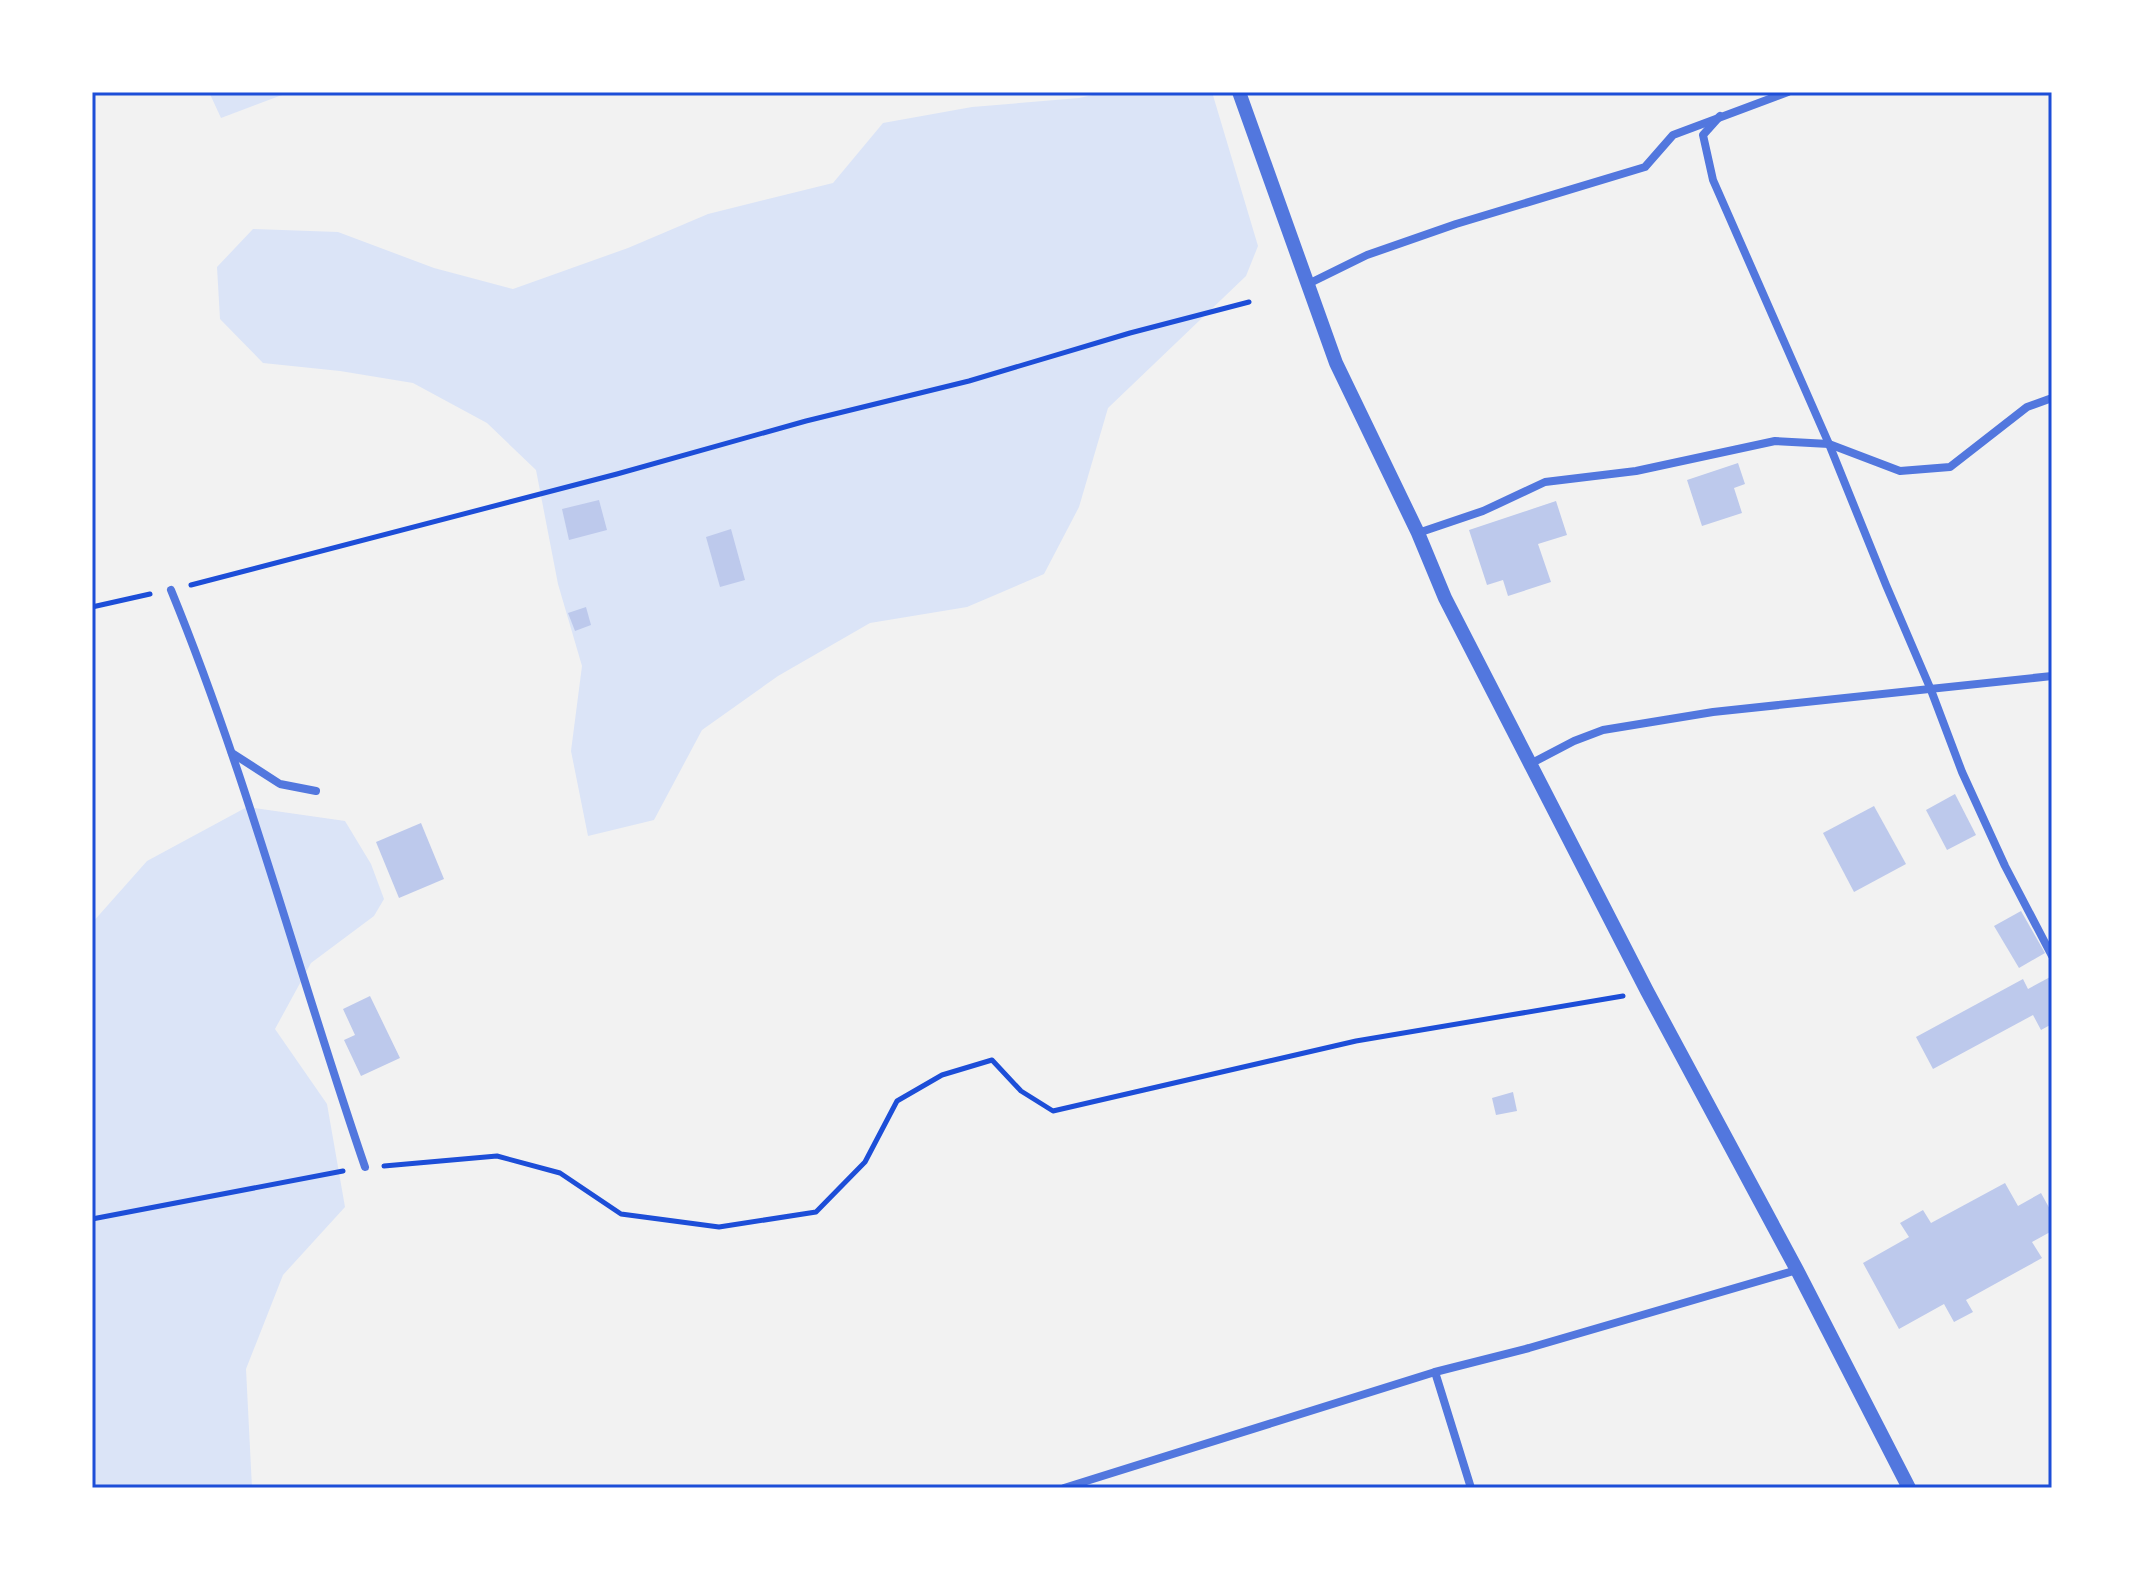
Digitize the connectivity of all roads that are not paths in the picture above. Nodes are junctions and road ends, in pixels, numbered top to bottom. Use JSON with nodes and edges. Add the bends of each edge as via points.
{"nodes":[{"id":1,"x":1239,"y":92,"type":"edge"},
{"id":2,"x":1788,"y":92,"type":"edge"},
{"id":3,"x":1720,"y":116,"type":"junction"},
{"id":4,"x":1308,"y":284,"type":"junction"},
{"id":5,"x":2052,"y":398,"type":"edge"},
{"id":6,"x":1829,"y":444,"type":"junction"},
{"id":7,"x":1418,"y":533,"type":"junction"},
{"id":8,"x":171,"y":590,"type":"road end"},
{"id":9,"x":2052,"y":676,"type":"edge"},
{"id":10,"x":1931,"y":690,"type":"junction"},
{"id":11,"x":231,"y":752,"type":"junction"},
{"id":12,"x":1530,"y":764,"type":"junction"},
{"id":13,"x":316,"y":791,"type":"dead end"},
{"id":14,"x":2052,"y":956,"type":"edge"},
{"id":15,"x":365,"y":1167,"type":"road end"},
{"id":16,"x":1797,"y":1270,"type":"junction"},
{"id":17,"x":1435,"y":1372,"type":"junction"},
{"id":18,"x":1064,"y":1488,"type":"edge"},
{"id":19,"x":1471,"y":1488,"type":"edge"},
{"id":20,"x":1909,"y":1488,"type":"edge"}],
"edges":[{"from":1,"to":4,"type":"street"},
{"from":2,"to":3,"type":"street"},
{"from":3,"to":4,"type":"street","via":[[1673,135],[1645,167],[1456,224],[1367,255]]},
{"from":3,"to":6,"type":"street","via":[[1703,135],[1713,180]]},
{"from":4,"to":7,"type":"street","via":[[1336,363]]},
{"from":5,"to":6,"type":"street","via":[[2027,407],[1950,467],[1900,471]]},
{"from":6,"to":7,"type":"street","via":[[1775,441],[1636,471],[1545,482]]},
{"from":6,"to":10,"type":"street"},
{"from":7,"to":12,"type":"street","via":[[1445,598]]},
{"from":8,"to":11,"type":"street"},
{"from":9,"to":10,"type":"street"},
{"from":10,"to":12,"type":"street","via":[[1713,712],[1603,730]]},
{"from":10,"to":14,"type":"street","via":[[1962,772]]},
{"from":11,"to":13,"type":"street","via":[[280,784]]},
{"from":11,"to":15,"type":"street"},
{"from":12,"to":16,"type":"street"},
{"from":16,"to":17,"type":"street"},
{"from":16,"to":20,"type":"street"},
{"from":17,"to":18,"type":"street"},
{"from":17,"to":19,"type":"street"}]}
